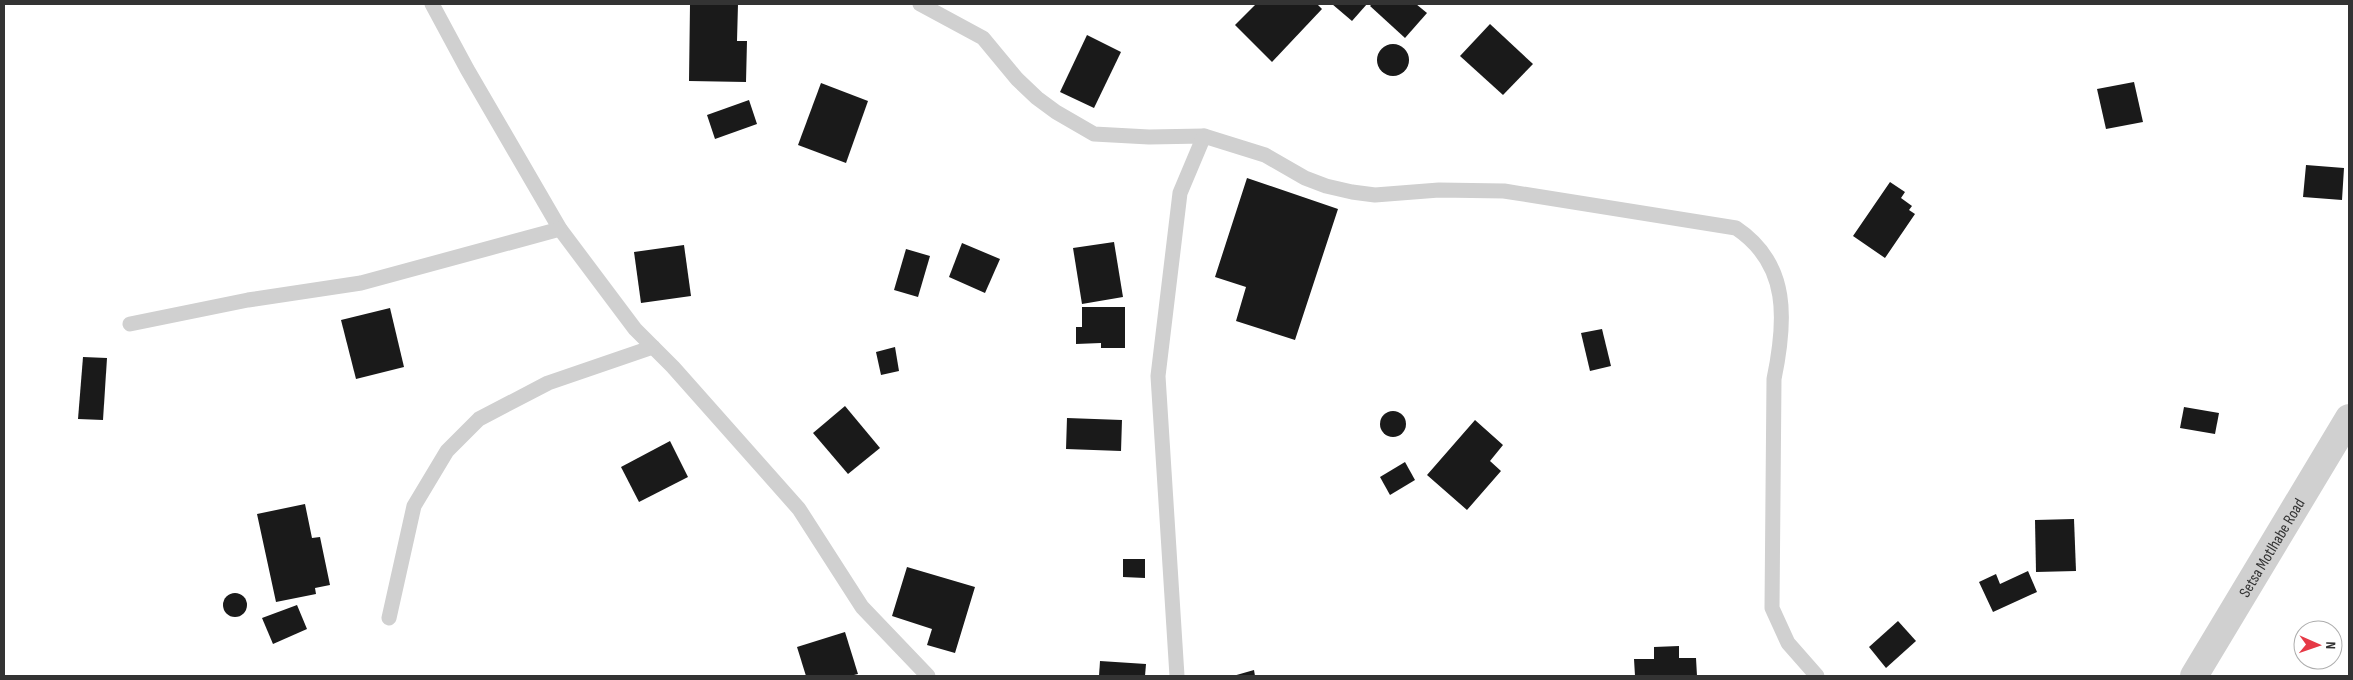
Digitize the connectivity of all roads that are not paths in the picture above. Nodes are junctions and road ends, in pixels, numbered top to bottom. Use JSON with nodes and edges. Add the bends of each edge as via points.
{"nodes":[{"id":1,"x":432,"y":4,"type":"edge"},
{"id":2,"x":920,"y":4,"type":"edge"},
{"id":3,"x":1204,"y":136,"type":"junction"},
{"id":4,"x":560,"y":230,"type":"junction"},
{"id":5,"x":130,"y":324,"type":"dead end"},
{"id":6,"x":653,"y":347,"type":"junction"},
{"id":7,"x":2349,"y":418,"type":"edge"},
{"id":8,"x":389,"y":618,"type":"dead end"},
{"id":9,"x":926,"y":676,"type":"edge"},
{"id":10,"x":1177,"y":676,"type":"edge"},
{"id":11,"x":1817,"y":676,"type":"edge"},
{"id":12,"x":2194,"y":676,"type":"edge"}],
"edges":[{"from":1,"to":4,"type":"lane"},
{"from":2,"to":3,"type":"lane","via":[[984,38],[1037,98],[1094,134]]},
{"from":3,"to":10,"type":"lane","via":[[1180,194],[1158,376]]},
{"from":3,"to":11,"type":"lane","via":[[1265,155],[1305,178],[1352,192],[1375,195],[1438,190],[1504,191],[1736,228],[1751,238],[1761,248],[1777,278],[1780,306],[1781,343],[1774,379],[1772,608],[1788,643]]},
{"from":4,"to":5,"type":"lane","via":[[360,283],[248,300]]},
{"from":4,"to":6,"type":"lane","via":[[635,329]]},
{"from":6,"to":8,"type":"lane","via":[[548,383],[479,419],[447,451],[414,506]]},
{"from":6,"to":9,"type":"lane","via":[[799,509],[862,607]]},
{"from":7,"to":12,"type":"street","name":"Setsa Motlhabe Road"}]}
